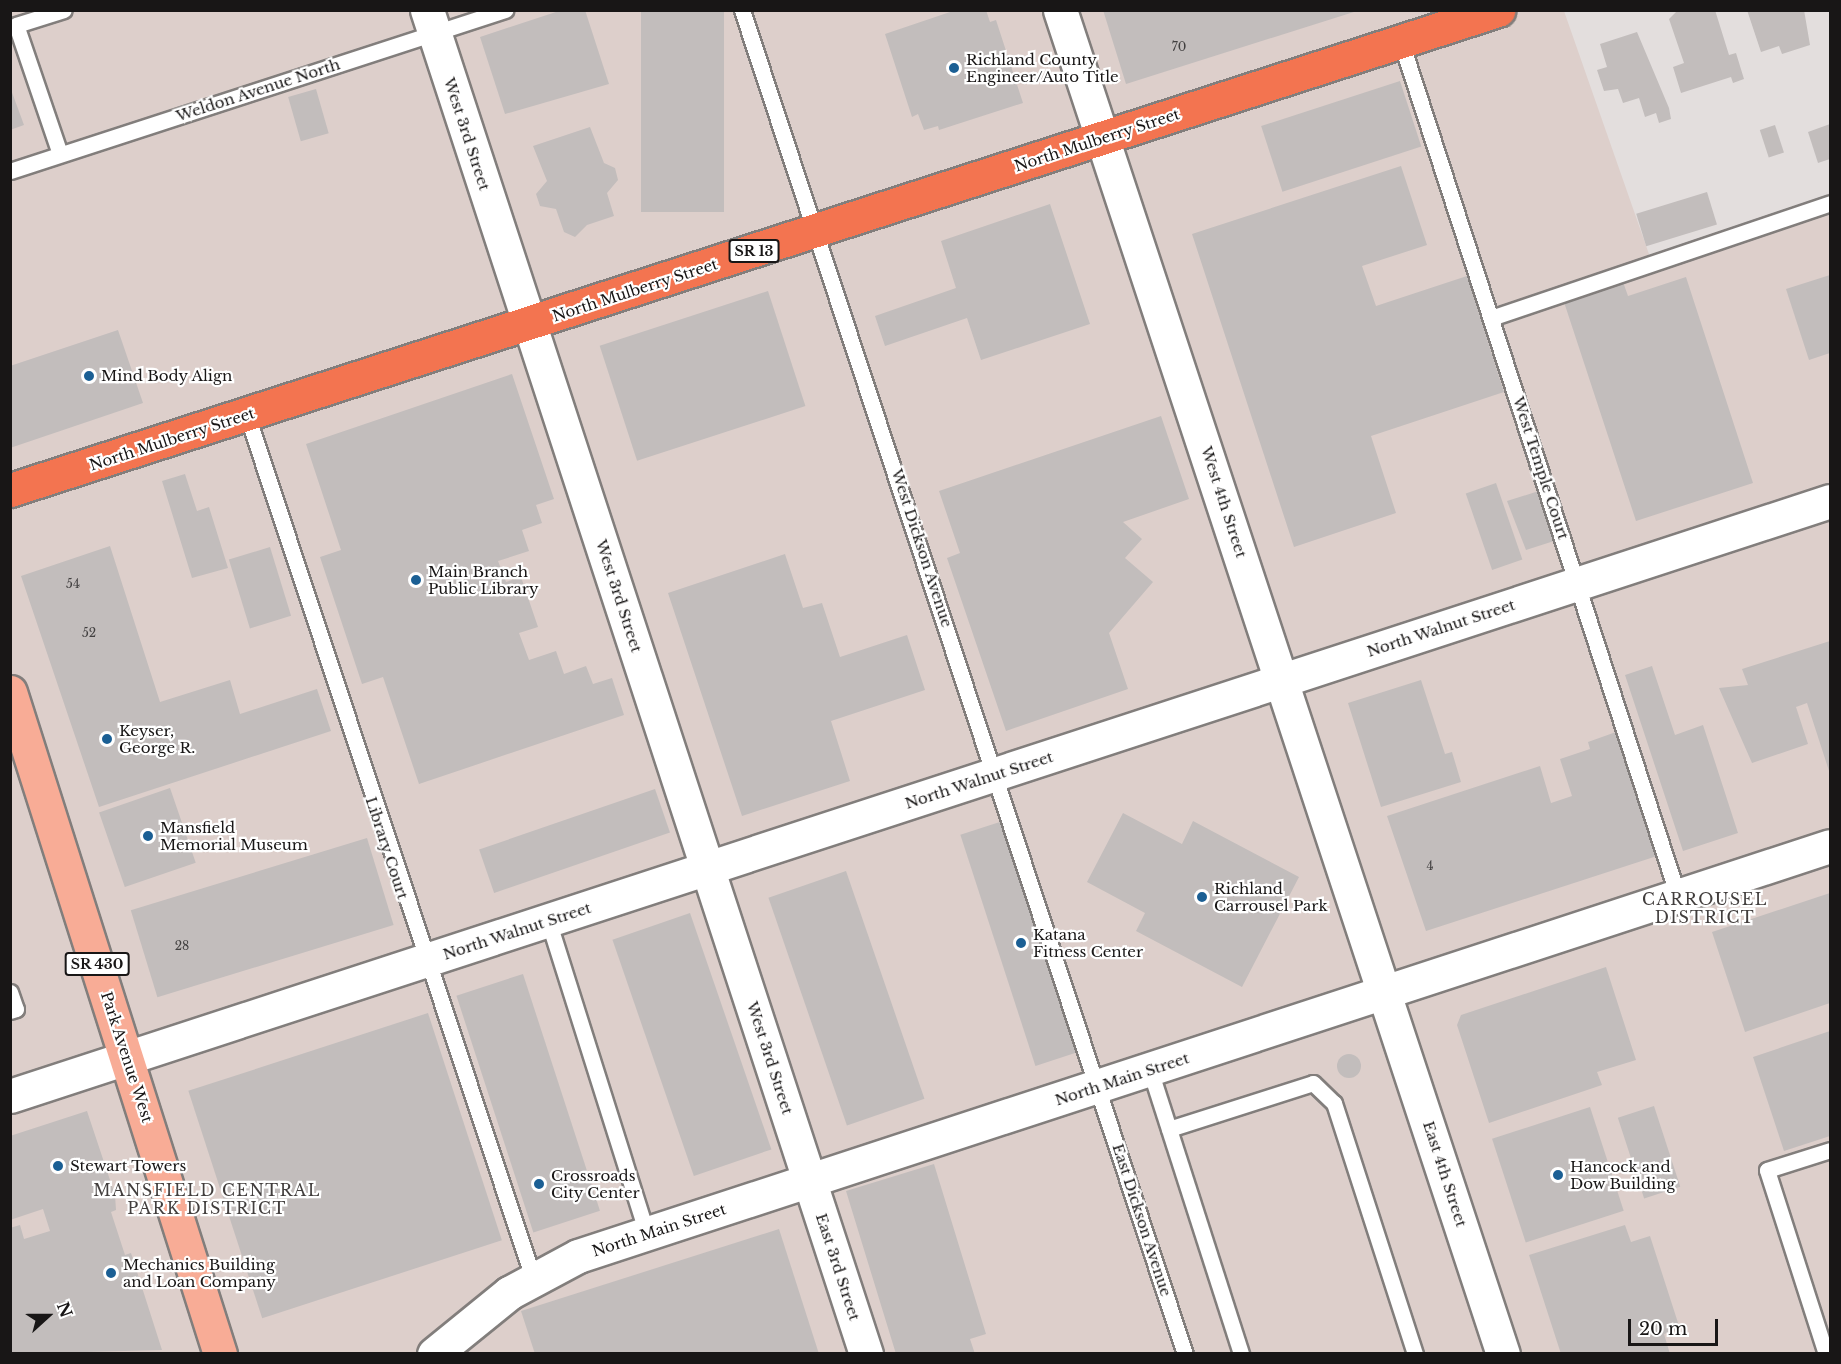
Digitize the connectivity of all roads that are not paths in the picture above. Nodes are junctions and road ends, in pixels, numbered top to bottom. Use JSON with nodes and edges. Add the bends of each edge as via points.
{"nodes":[{"id":1,"x":64,"y":10,"type":"edge"},
{"id":2,"x":505,"y":10,"type":"edge"},
{"id":3,"x":742,"y":10,"type":"edge"},
{"id":4,"x":1060,"y":10,"type":"edge"},
{"id":5,"x":1498,"y":10,"type":"edge"},
{"id":6,"x":430,"y":22,"type":"edge"},
{"id":7,"x":1401,"y":42,"type":"junction"},
{"id":8,"x":1103,"y":137,"type":"junction"},
{"id":9,"x":60,"y":154,"type":"junction"},
{"id":10,"x":10,"y":171,"type":"edge"},
{"id":11,"x":1830,"y":203,"type":"edge"},
{"id":12,"x":816,"y":231,"type":"junction"},
{"id":13,"x":1491,"y":318,"type":"junction"},
{"id":14,"x":530,"y":324,"type":"junction"},
{"id":15,"x":247,"y":415,"type":"junction"},
{"id":16,"x":10,"y":490,"type":"edge"},
{"id":17,"x":1830,"y":501,"type":"edge"},
{"id":18,"x":1579,"y":583,"type":"junction"},
{"id":19,"x":1283,"y":680,"type":"junction"},
{"id":20,"x":10,"y":692,"type":"edge"},
{"id":21,"x":18,"y":744,"type":"edge"},
{"id":22,"x":997,"y":774,"type":"junction"},
{"id":23,"x":1830,"y":846,"type":"edge"},
{"id":24,"x":708,"y":868,"type":"junction"},
{"id":25,"x":1678,"y":896,"type":"junction"},
{"id":26,"x":548,"y":920,"type":"junction"},
{"id":27,"x":424,"y":961,"type":"junction"},
{"id":28,"x":10,"y":992,"type":"edge"},
{"id":29,"x":1386,"y":994,"type":"junction"},
{"id":30,"x":10,"y":1011,"type":"edge"},
{"id":31,"x":128,"y":1059,"type":"junction"},
{"id":32,"x":1150,"y":1070,"type":"junction"},
{"id":33,"x":1099,"y":1086,"type":"junction"},
{"id":34,"x":10,"y":1096,"type":"edge"},
{"id":35,"x":1169,"y":1129,"type":"junction"},
{"id":36,"x":1830,"y":1150,"type":"edge"},
{"id":37,"x":810,"y":1181,"type":"junction"},
{"id":38,"x":647,"y":1234,"type":"junction"},
{"id":39,"x":533,"y":1278,"type":"junction"},
{"id":40,"x":451,"y":1347,"type":"edge"},
{"id":41,"x":220,"y":1353,"type":"edge"},
{"id":42,"x":866,"y":1353,"type":"edge"},
{"id":43,"x":1185,"y":1353,"type":"edge"},
{"id":44,"x":1241,"y":1353,"type":"edge"},
{"id":45,"x":1415,"y":1353,"type":"edge"},
{"id":46,"x":1503,"y":1353,"type":"edge"},
{"id":47,"x":1826,"y":1353,"type":"edge"}],
"edges":[{"from":1,"to":9,"type":"lane","via":[[16,26]]},
{"from":2,"to":6,"type":"lane","name":"Weldon Avenue North"},
{"from":3,"to":12,"type":"lane","name":"West Dickson Avenue"},
{"from":4,"to":8,"type":"street","name":"West 4th Street"},
{"from":5,"to":7,"type":"highway","name":"North Mulberry Street","number":"SR 13"},
{"from":6,"to":9,"type":"lane","name":"Weldon Avenue North"},
{"from":6,"to":14,"type":"street","name":"West 3rd Street"},
{"from":7,"to":8,"type":"highway","name":"North Mulberry Street","number":"SR 13"},
{"from":7,"to":13,"type":"lane","name":"West Temple Court"},
{"from":8,"to":12,"type":"highway","name":"North Mulberry Street","number":"SR 13"},
{"from":8,"to":19,"type":"street","name":"West 4th Street"},
{"from":9,"to":10,"type":"lane","name":"Weldon Avenue North"},
{"from":11,"to":13,"type":"lane"},
{"from":12,"to":14,"type":"highway","name":"North Mulberry Street","number":"SR 13"},
{"from":12,"to":22,"type":"lane","name":"West Dickson Avenue"},
{"from":13,"to":18,"type":"lane","name":"West Temple Court"},
{"from":14,"to":15,"type":"highway","name":"North Mulberry Street","number":"SR 13"},
{"from":14,"to":24,"type":"street","name":"West 3rd Street"},
{"from":15,"to":16,"type":"highway","name":"North Mulberry Street","number":"SR 13"},
{"from":15,"to":27,"type":"lane","name":"Library Court"},
{"from":17,"to":18,"type":"street","name":"North Walnut Street"},
{"from":18,"to":19,"type":"street","name":"North Walnut Street"},
{"from":18,"to":25,"type":"lane","name":"West Temple Court"},
{"from":19,"to":22,"type":"street","name":"North Walnut Street"},
{"from":19,"to":29,"type":"street","name":"West 4th Street"},
{"from":20,"to":21,"type":"main road","name":"Park Avenue West","number":"SR 430"},
{"from":21,"to":31,"type":"main road","name":"Park Avenue West","number":"SR 430"},
{"from":22,"to":24,"type":"street","name":"North Walnut Street"},
{"from":22,"to":33,"type":"lane","name":"West Dickson Avenue"},
{"from":23,"to":25,"type":"street","name":"North Main Street"},
{"from":24,"to":26,"type":"street","name":"North Walnut Street"},
{"from":24,"to":37,"type":"street","name":"West 3rd Street"},
{"from":25,"to":29,"type":"street","name":"North Main Street"},
{"from":26,"to":27,"type":"street","name":"North Walnut Street"},
{"from":26,"to":38,"type":"lane"},
{"from":27,"to":31,"type":"street","name":"North Walnut Street"},
{"from":27,"to":39,"type":"lane","name":"Library Court"},
{"from":28,"to":30,"type":"lane","via":[[16,1009]]},
{"from":29,"to":32,"type":"street","name":"North Main Street"},
{"from":29,"to":46,"type":"street","name":"East 4th Street"},
{"from":31,"to":34,"type":"street","name":"North Walnut Street"},
{"from":31,"to":41,"type":"main road","name":"Park Avenue West","number":"SR 430"},
{"from":32,"to":33,"type":"street","name":"North Main Street"},
{"from":32,"to":35,"type":"lane"},
{"from":33,"to":37,"type":"street","name":"North Main Street"},
{"from":33,"to":43,"type":"lane","name":"East Dickson Avenue"},
{"from":35,"to":44,"type":"lane"},
{"from":35,"to":45,"type":"lane","via":[[1313,1083],[1334,1103]]},
{"from":36,"to":47,"type":"lane","via":[[1767,1170]]},
{"from":37,"to":38,"type":"street","name":"North Main Street"},
{"from":37,"to":42,"type":"street","name":"East 3rd Street"},
{"from":38,"to":39,"type":"street","name":"North Main Street"},
{"from":39,"to":40,"type":"street","name":"North Main Street"}]}
